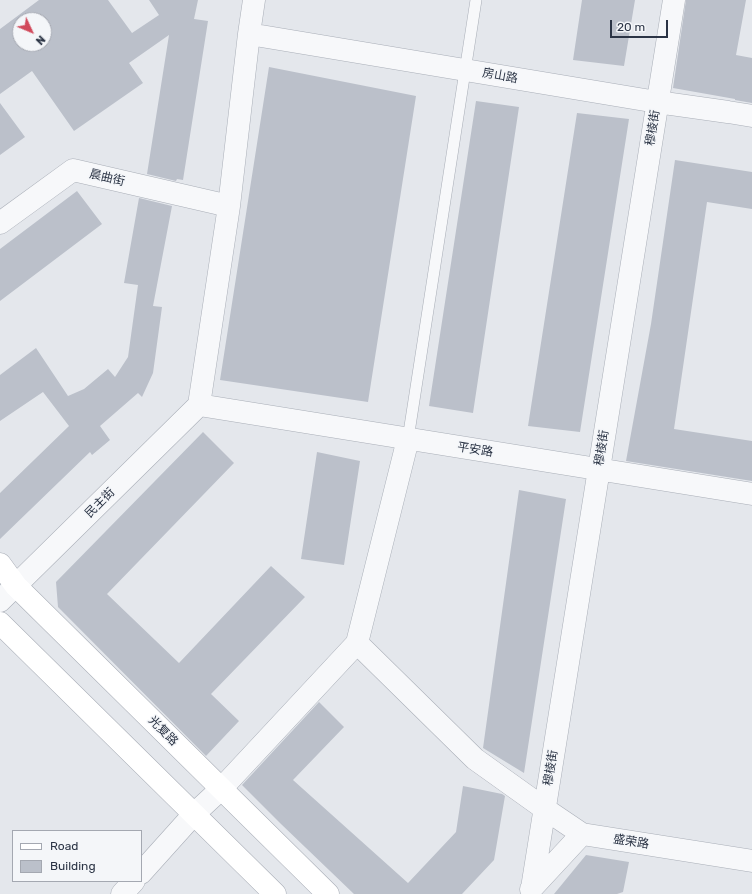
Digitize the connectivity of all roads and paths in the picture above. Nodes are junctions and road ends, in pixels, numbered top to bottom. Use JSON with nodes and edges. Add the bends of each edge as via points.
{"nodes":[{"id":1,"x":254,"y":0,"type":"edge"},
{"id":2,"x":476,"y":0,"type":"edge"},
{"id":3,"x":674,"y":0,"type":"edge"},
{"id":4,"x":249,"y":34,"type":"junction"},
{"id":5,"x":465,"y":70,"type":"junction"},
{"id":6,"x":657,"y":102,"type":"junction"},
{"id":7,"x":752,"y":116,"type":"edge"},
{"id":8,"x":229,"y":206,"type":"junction"},
{"id":9,"x":0,"y":223,"type":"edge"},
{"id":10,"x":199,"y":405,"type":"junction"},
{"id":11,"x":408,"y":439,"type":"junction"},
{"id":12,"x":599,"y":469,"type":"junction"},
{"id":13,"x":752,"y":494,"type":"edge"},
{"id":14,"x":0,"y":564,"type":"edge"},
{"id":15,"x":16,"y":586,"type":"junction"},
{"id":16,"x":0,"y":601,"type":"edge"},
{"id":17,"x":0,"y":623,"type":"edge"},
{"id":18,"x":357,"y":643,"type":"junction"},
{"id":19,"x":221,"y":789,"type":"junction"},
{"id":20,"x":544,"y":809,"type":"junction"},
{"id":21,"x":194,"y":814,"type":"junction"},
{"id":22,"x":582,"y":834,"type":"junction"},
{"id":23,"x":752,"y":862,"type":"edge"},
{"id":24,"x":142,"y":872,"type":"edge"},
{"id":25,"x":133,"y":882,"type":"edge"},
{"id":26,"x":529,"y":891,"type":"edge"},
{"id":27,"x":122,"y":894,"type":"edge"},
{"id":28,"x":275,"y":894,"type":"edge"},
{"id":29,"x":328,"y":894,"type":"edge"}],
"edges":[{"from":1,"to":4,"type":"street"},
{"from":2,"to":5,"type":"lane"},
{"from":3,"to":6,"type":"street","name":"穆棱街"},
{"from":4,"to":5,"type":"street","name":"房山路"},
{"from":4,"to":8,"type":"street"},
{"from":5,"to":6,"type":"street","name":"房山路"},
{"from":5,"to":11,"type":"lane"},
{"from":6,"to":7,"type":"street","name":"房山路"},
{"from":6,"to":12,"type":"street","name":"穆棱街"},
{"from":8,"to":9,"type":"street","name":"晨曲街","via":[[73,170]]},
{"from":8,"to":10,"type":"street"},
{"from":10,"to":11,"type":"street","name":"平安路"},
{"from":10,"to":15,"type":"street","name":"民主街"},
{"from":11,"to":12,"type":"street","name":"平安路"},
{"from":11,"to":18,"type":"street"},
{"from":12,"to":13,"type":"street","name":"平安路"},
{"from":12,"to":20,"type":"street","name":"穆棱街"},
{"from":14,"to":15,"type":"street","name":"光复路"},
{"from":15,"to":16,"type":"street","name":"民主街"},
{"from":15,"to":19,"type":"street","name":"光复路"},
{"from":17,"to":21,"type":"street"},
{"from":18,"to":19,"type":"street"},
{"from":18,"to":20,"type":"street","via":[[476,759]]},
{"from":19,"to":21,"type":"street"},
{"from":19,"to":29,"type":"street","name":"光复路"},
{"from":20,"to":22,"type":"street"},
{"from":20,"to":26,"type":"street","name":"穆棱街"},
{"from":21,"to":24,"type":"street"},
{"from":21,"to":28,"type":"street"},
{"from":22,"to":23,"type":"street","name":"盛荣路"},
{"from":22,"to":26,"type":"street"},
{"from":25,"to":27,"type":"street"}]}
